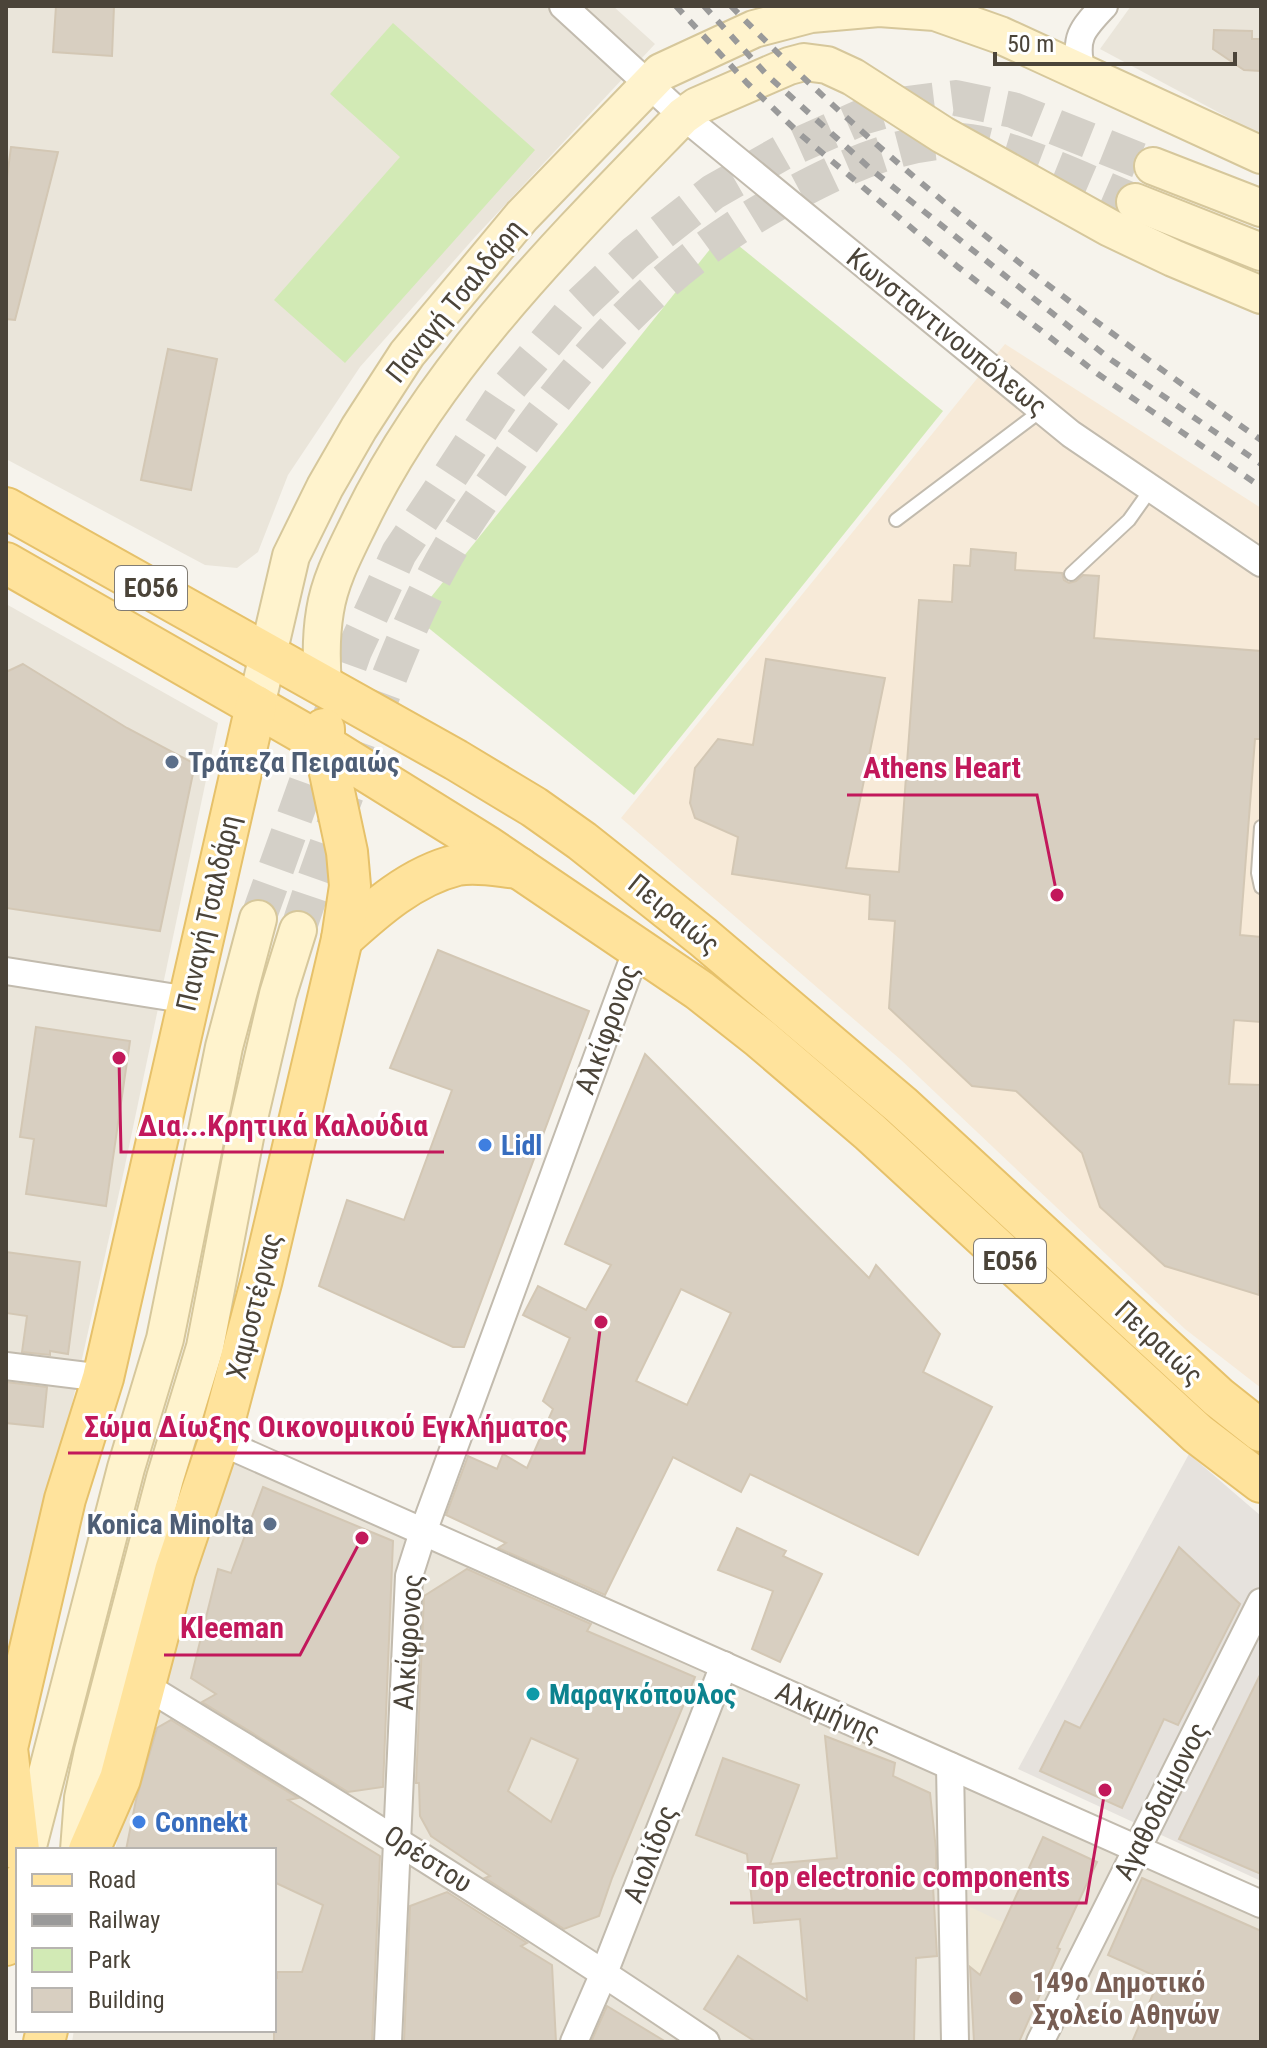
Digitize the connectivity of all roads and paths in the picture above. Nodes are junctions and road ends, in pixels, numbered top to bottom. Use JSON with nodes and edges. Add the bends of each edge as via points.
{"nodes":[{"id":1,"x":563,"y":6,"type":"edge"},
{"id":2,"x":1104,"y":6,"type":"edge"},
{"id":3,"x":1082,"y":72,"type":"junction"},
{"id":4,"x":647,"y":84,"type":"junction"},
{"id":5,"x":683,"y":116,"type":"junction"},
{"id":6,"x":1261,"y":155,"type":"edge"},
{"id":7,"x":1153,"y":166,"type":"tunnel mouth"},
{"id":8,"x":1135,"y":202,"type":"tunnel mouth"},
{"id":9,"x":1261,"y":208,"type":"edge"},
{"id":10,"x":1261,"y":252,"type":"edge"},
{"id":11,"x":1261,"y":295,"type":"edge"},
{"id":12,"x":1042,"y":410,"type":"junction"},
{"id":13,"x":1151,"y":489,"type":"junction"},
{"id":14,"x":6,"y":508,"type":"edge"},
{"id":15,"x":896,"y":520,"type":"dead end"},
{"id":16,"x":6,"y":563,"type":"edge"},
{"id":17,"x":1261,"y":563,"type":"edge"},
{"id":18,"x":1071,"y":574,"type":"dead end"},
{"id":19,"x":268,"y":653,"type":"junction"},
{"id":20,"x":323,"y":684,"type":"junction"},
{"id":21,"x":256,"y":706,"type":"junction"},
{"id":22,"x":324,"y":745,"type":"junction"},
{"id":23,"x":1261,"y":827,"type":"edge"},
{"id":24,"x":520,"y":869,"type":"junction"},
{"id":25,"x":1261,"y":887,"type":"edge"},
{"id":26,"x":258,"y":919,"type":"tunnel mouth"},
{"id":27,"x":298,"y":930,"type":"tunnel mouth"},
{"id":28,"x":342,"y":939,"type":"junction"},
{"id":29,"x":638,"y":946,"type":"junction"},
{"id":30,"x":6,"y":971,"type":"edge"},
{"id":31,"x":189,"y":1000,"type":"junction"},
{"id":32,"x":6,"y":1366,"type":"edge"},
{"id":33,"x":103,"y":1378,"type":"junction"},
{"id":34,"x":1261,"y":1431,"type":"edge"},
{"id":35,"x":219,"y":1441,"type":"junction"},
{"id":36,"x":1261,"y":1482,"type":"edge"},
{"id":37,"x":423,"y":1532,"type":"junction"},
{"id":38,"x":1261,"y":1602,"type":"edge"},
{"id":39,"x":724,"y":1665,"type":"junction"},
{"id":40,"x":144,"y":1685,"type":"junction"},
{"id":41,"x":6,"y":1748,"type":"edge"},
{"id":42,"x":950,"y":1766,"type":"junction"},
{"id":43,"x":397,"y":1839,"type":"junction"},
{"id":44,"x":19,"y":1848,"type":"edge"},
{"id":45,"x":28,"y":1848,"type":"edge"},
{"id":46,"x":79,"y":1848,"type":"edge"},
{"id":47,"x":90,"y":1848,"type":"edge"},
{"id":48,"x":1136,"y":1849,"type":"junction"},
{"id":49,"x":16,"y":1896,"type":"edge"},
{"id":50,"x":1261,"y":1904,"type":"edge"},
{"id":51,"x":6,"y":1945,"type":"edge"},
{"id":52,"x":604,"y":1973,"type":"junction"},
{"id":53,"x":1048,"y":2039,"type":"edge"},
{"id":54,"x":388,"y":2042,"type":"edge"},
{"id":55,"x":574,"y":2042,"type":"edge"},
{"id":56,"x":706,"y":2042,"type":"edge"},
{"id":57,"x":955,"y":2042,"type":"edge"}],
"edges":[{"from":1,"to":4,"type":"street","name":"Κωνσταντινουπόλεως"},
{"from":2,"to":3,"type":"street","via":[[1078,42]]},
{"from":3,"to":4,"type":"street","via":[[935,12],[879,8],[811,14],[754,29],[691,56]]},
{"from":3,"to":6,"type":"street"},
{"from":4,"to":5,"type":"street","name":"Κωνσταντινουπόλεως"},
{"from":4,"to":19,"type":"street","name":"Παναγή Τσαλδάρη","via":[[522,216],[407,354],[300,535]]},
{"from":5,"to":11,"type":"street","name":"Παναγή Τσαλδάρη","via":[[789,66],[827,65],[1110,228]]},
{"from":5,"to":12,"type":"street","name":"Κωνσταντινουπόλεως"},
{"from":5,"to":20,"type":"street","name":"Παναγή Τσαλδάρη","via":[[560,244],[443,384],[405,438],[335,572],[325,610]]},
{"from":7,"to":9,"type":"street"},
{"from":8,"to":10,"type":"street"},
{"from":12,"to":13,"type":"street","name":"Κωνσταντινουπόλεως"},
{"from":12,"to":15,"type":"lane"},
{"from":13,"to":17,"type":"street","name":"Κωνσταντινουπόλεως"},
{"from":13,"to":18,"type":"lane","via":[[1129,520]]},
{"from":14,"to":19,"type":"main road","name":"Πειραιώς","number":"ΕΟ56"},
{"from":16,"to":21,"type":"main road","name":"Πειραιώς","number":"ΕΟ56"},
{"from":19,"to":20,"type":"main road","name":"Πειραιώς","number":"ΕΟ56"},
{"from":19,"to":21,"type":"street","name":"Παναγή Τσαλδάρη"},
{"from":20,"to":22,"type":"main road","name":"Χαμοστέρνας"},
{"from":20,"to":34,"type":"main road","name":"Πειραιώς","number":"ΕΟ56","via":[[534,807],[668,908],[891,1096]]},
{"from":21,"to":22,"type":"main road","name":"Πειραιώς","number":"ΕΟ56"},
{"from":21,"to":31,"type":"main road","name":"Παναγή Τσαλδάρη"},
{"from":22,"to":24,"type":"main road","name":"Πειραιώς","number":"ΕΟ56"},
{"from":22,"to":28,"type":"main road","name":"Χαμοστέρνας","via":[[347,852],[350,886]]},
{"from":23,"to":25,"type":"lane"},
{"from":24,"to":28,"type":"main road","via":[[479,863],[432,874],[375,910]]},
{"from":24,"to":29,"type":"main road","name":"Πειραιώς","number":"ΕΟ56"},
{"from":26,"to":45,"type":"street","via":[[214,1093],[165,1339],[126,1468]]},
{"from":27,"to":46,"type":"street","via":[[250,1113],[205,1347],[93,1751]]},
{"from":28,"to":35,"type":"main road","name":"Χαμοστέρνας"},
{"from":29,"to":36,"type":"main road","name":"Πειραιώς","number":"ΕΟ56","via":[[760,1038],[1198,1434]]},
{"from":29,"to":37,"type":"street","name":"Αλκίφρονος"},
{"from":30,"to":31,"type":"street"},
{"from":31,"to":33,"type":"main road","name":"Παναγή Τσαλδάρη"},
{"from":32,"to":33,"type":"street"},
{"from":33,"to":41,"type":"main road","name":"Παναγή Τσαλδάρη","via":[[65,1499]]},
{"from":35,"to":37,"type":"street","name":"Αλκμήνης"},
{"from":35,"to":40,"type":"main road","name":"Χαμοστέρνας"},
{"from":37,"to":39,"type":"street","name":"Αλκμήνης"},
{"from":37,"to":43,"type":"street","name":"Αλκίφρονος","via":[[409,1576]]},
{"from":38,"to":48,"type":"street","name":"Αγαθοδαίμονος"},
{"from":39,"to":42,"type":"street","name":"Αλκμήνης"},
{"from":39,"to":52,"type":"street","name":"Αιολίδος"},
{"from":40,"to":43,"type":"street","name":"Ορέστου"},
{"from":40,"to":47,"type":"main road","name":"Χαμοστέρνας","via":[[120,1779]]},
{"from":41,"to":44,"type":"main road","name":"Παναγή Τσαλδάρη"},
{"from":42,"to":48,"type":"street","name":"Αλκμήνης"},
{"from":42,"to":57,"type":"street"},
{"from":43,"to":52,"type":"street","name":"Ορέστου"},
{"from":43,"to":54,"type":"street","name":"Αλκίφρονος"},
{"from":48,"to":50,"type":"street","name":"Αλκμήνης"},
{"from":48,"to":53,"type":"street","name":"Αγαθοδαίμονος"},
{"from":49,"to":51,"type":"main road"},
{"from":52,"to":55,"type":"street","name":"Αιολίδος"},
{"from":52,"to":56,"type":"street","name":"Ορέστου"}]}
